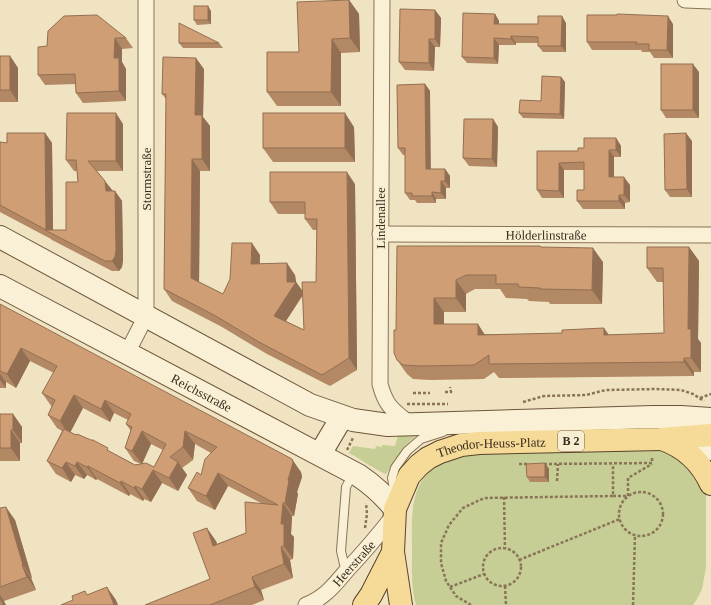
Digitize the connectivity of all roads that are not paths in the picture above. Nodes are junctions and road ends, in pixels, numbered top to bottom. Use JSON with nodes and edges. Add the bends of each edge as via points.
{"nodes":[{"id":1,"x":146,"y":0,"type":"edge"},
{"id":2,"x":382,"y":0,"type":"edge"},
{"id":3,"x":685,"y":0,"type":"edge"},
{"id":4,"x":711,"y":1,"type":"edge"},
{"id":5,"x":380,"y":234,"type":"junction"},
{"id":6,"x":711,"y":235,"type":"edge"},
{"id":7,"x":0,"y":237,"type":"edge"},
{"id":8,"x":0,"y":286,"type":"edge"},
{"id":9,"x":146,"y":316,"type":"junction"},
{"id":10,"x":127,"y":353,"type":"junction"},
{"id":11,"x":406,"y":414,"type":"junction"},
{"id":12,"x":342,"y":417,"type":"junction"},
{"id":13,"x":542,"y":419,"type":"junction"},
{"id":14,"x":708,"y":428,"type":"edge"},
{"id":15,"x":657,"y":445,"type":"junction"},
{"id":16,"x":320,"y":454,"type":"junction"},
{"id":17,"x":350,"y":480,"type":"junction"},
{"id":18,"x":711,"y":484,"type":"edge"},
{"id":19,"x":395,"y":510,"type":"junction"},
{"id":20,"x":394,"y":552,"type":"junction"},
{"id":21,"x":349,"y":568,"type":"junction"},
{"id":22,"x":306,"y":605,"type":"edge"},
{"id":23,"x":364,"y":605,"type":"edge"},
{"id":24,"x":401,"y":605,"type":"edge"}],
"edges":[{"from":1,"to":9,"type":"street","name":"Stormstraße"},
{"from":2,"to":5,"type":"street","name":"Lindenallee"},
{"from":3,"to":4,"type":"street"},
{"from":5,"to":6,"type":"street","name":"Hölderlinstraße"},
{"from":5,"to":11,"type":"street","name":"Lindenallee","via":[[380,384],[383,397],[390,407]]},
{"from":7,"to":9,"type":"main road"},
{"from":8,"to":10,"type":"main road","name":"Reichsstraße"},
{"from":9,"to":10,"type":"street","name":"Stormstraße"},
{"from":9,"to":12,"type":"main road","via":[[310,405]]},
{"from":10,"to":16,"type":"main road","name":"Reichsstraße"},
{"from":11,"to":12,"type":"main road","via":[[388,425]]},
{"from":11,"to":13,"type":"main road","name":"Theodor-Heuss-Platz"},
{"from":12,"to":16,"type":"main road"},
{"from":13,"to":14,"type":"main road","name":"Theodor-Heuss-Platz","via":[[681,417]]},
{"from":13,"to":19,"type":"lane","name":"Theodor-Heuss-Platz","via":[[512,428],[442,432],[421,439],[406,451],[395,468],[392,478]]},
{"from":14,"to":15,"type":"main road","name":"Theodor-Heuss-Platz","number":"B 2"},
{"from":15,"to":18,"type":"main road","name":"Theodor-Heuss-Platz","via":[[681,447],[703,469]]},
{"from":15,"to":19,"type":"main road","name":"Theodor-Heuss-Platz","number":"B 2","via":[[461,445],[440,452],[419,465],[409,476]]},
{"from":16,"to":17,"type":"main road","name":"Reichsstraße"},
{"from":17,"to":19,"type":"main road","name":"Reichsstraße","via":[[371,484],[385,495]]},
{"from":17,"to":21,"type":"lane","via":[[341,551],[344,564]]},
{"from":19,"to":20,"type":"main road","name":"Theodor-Heuss-Platz","number":"B 2"},
{"from":19,"to":21,"type":"street","name":"Heerstraße","via":[[362,555]]},
{"from":20,"to":23,"type":"main road","name":"Heerstraße","number":"B 2"},
{"from":20,"to":24,"type":"main road","name":"Theodor-Heuss-Platz"},
{"from":21,"to":22,"type":"street","name":"Heerstraße","via":[[323,596]]}]}
